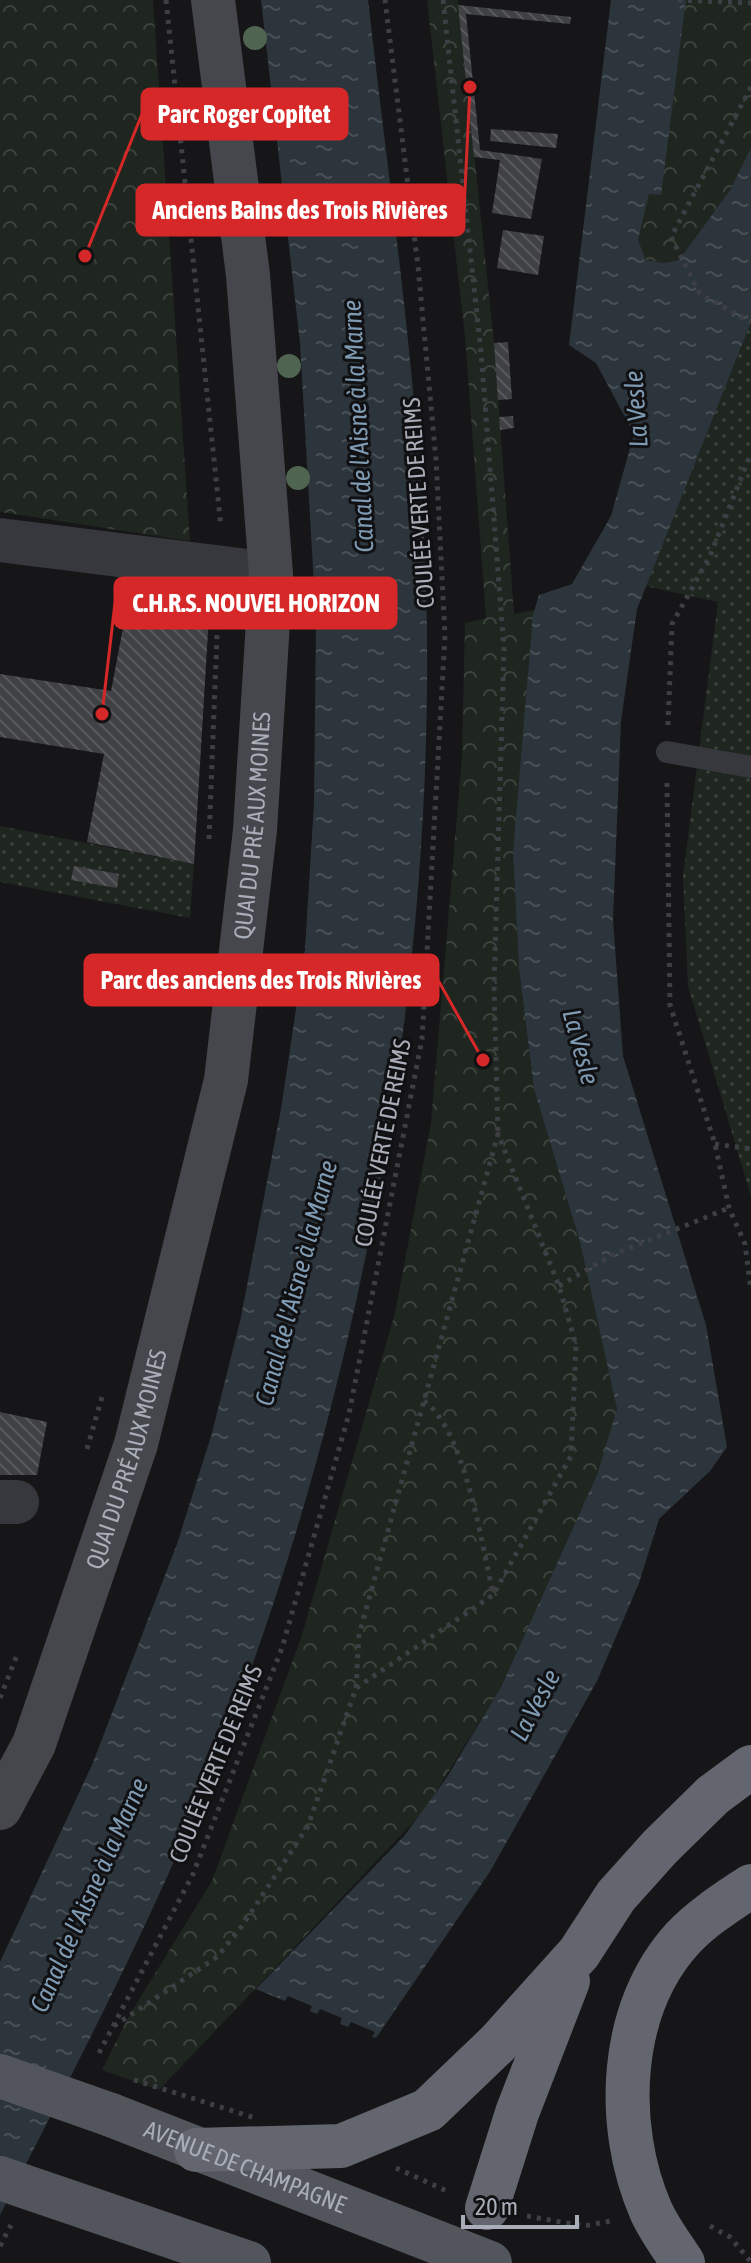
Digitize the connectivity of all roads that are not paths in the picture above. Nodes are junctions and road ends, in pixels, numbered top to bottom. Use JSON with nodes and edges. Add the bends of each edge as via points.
{"nodes":[{"id":1,"x":213,"y":0,"type":"edge"},
{"id":2,"x":0,"y":540,"type":"edge"},
{"id":3,"x":271,"y":574,"type":"junction"},
{"id":4,"x":667,"y":752,"type":"road end"},
{"id":5,"x":751,"y":767,"type":"edge"},
{"id":6,"x":751,"y":1767,"type":"edge"},
{"id":7,"x":0,"y":1808,"type":"edge"},
{"id":8,"x":751,"y":1886,"type":"edge"},
{"id":9,"x":579,"y":1953,"type":"junction"},
{"id":10,"x":0,"y":2076,"type":"edge"},
{"id":11,"x":196,"y":2150,"type":"junction"},
{"id":12,"x":0,"y":2178,"type":"edge"},
{"id":13,"x":487,"y":2208,"type":"joint"},
{"id":14,"x":483,"y":2262,"type":"edge"},
{"id":15,"x":249,"y":2263,"type":"edge"},
{"id":16,"x":683,"y":2263,"type":"edge"}],
"edges":[{"from":1,"to":3,"type":"street","name":"QUAI DU PRÉ AUX MOINES","via":[[248,275]]},
{"from":2,"to":3,"type":"street"},
{"from":3,"to":7,"type":"street","name":"QUAI DU PRÉ AUX MOINES","via":[[255,830],[226,1080],[136,1444],[34,1744]]},
{"from":4,"to":5,"type":"lane"},
{"from":6,"to":9,"type":"highway","via":[[713,1795],[660,1847],[616,1896]]},
{"from":8,"to":16,"type":"highway","via":[[716,1908],[682,1940],[655,1978],[636,2027],[628,2073],[636,2170],[652,2213]]},
{"from":9,"to":11,"type":"highway","via":[[498,2043],[428,2110],[341,2146]]},
{"from":9,"to":13,"type":"highway","via":[[517,2113]]},
{"from":10,"to":11,"type":"main road","name":"AVENUE DE CHAMPAGNE","bridge":true},
{"from":11,"to":14,"type":"main road","name":"AVENUE DE CHAMPAGNE"},
{"from":12,"to":15,"type":"main road","bridge":true},
{"from":13,"to":14,"type":"main road"}]}
